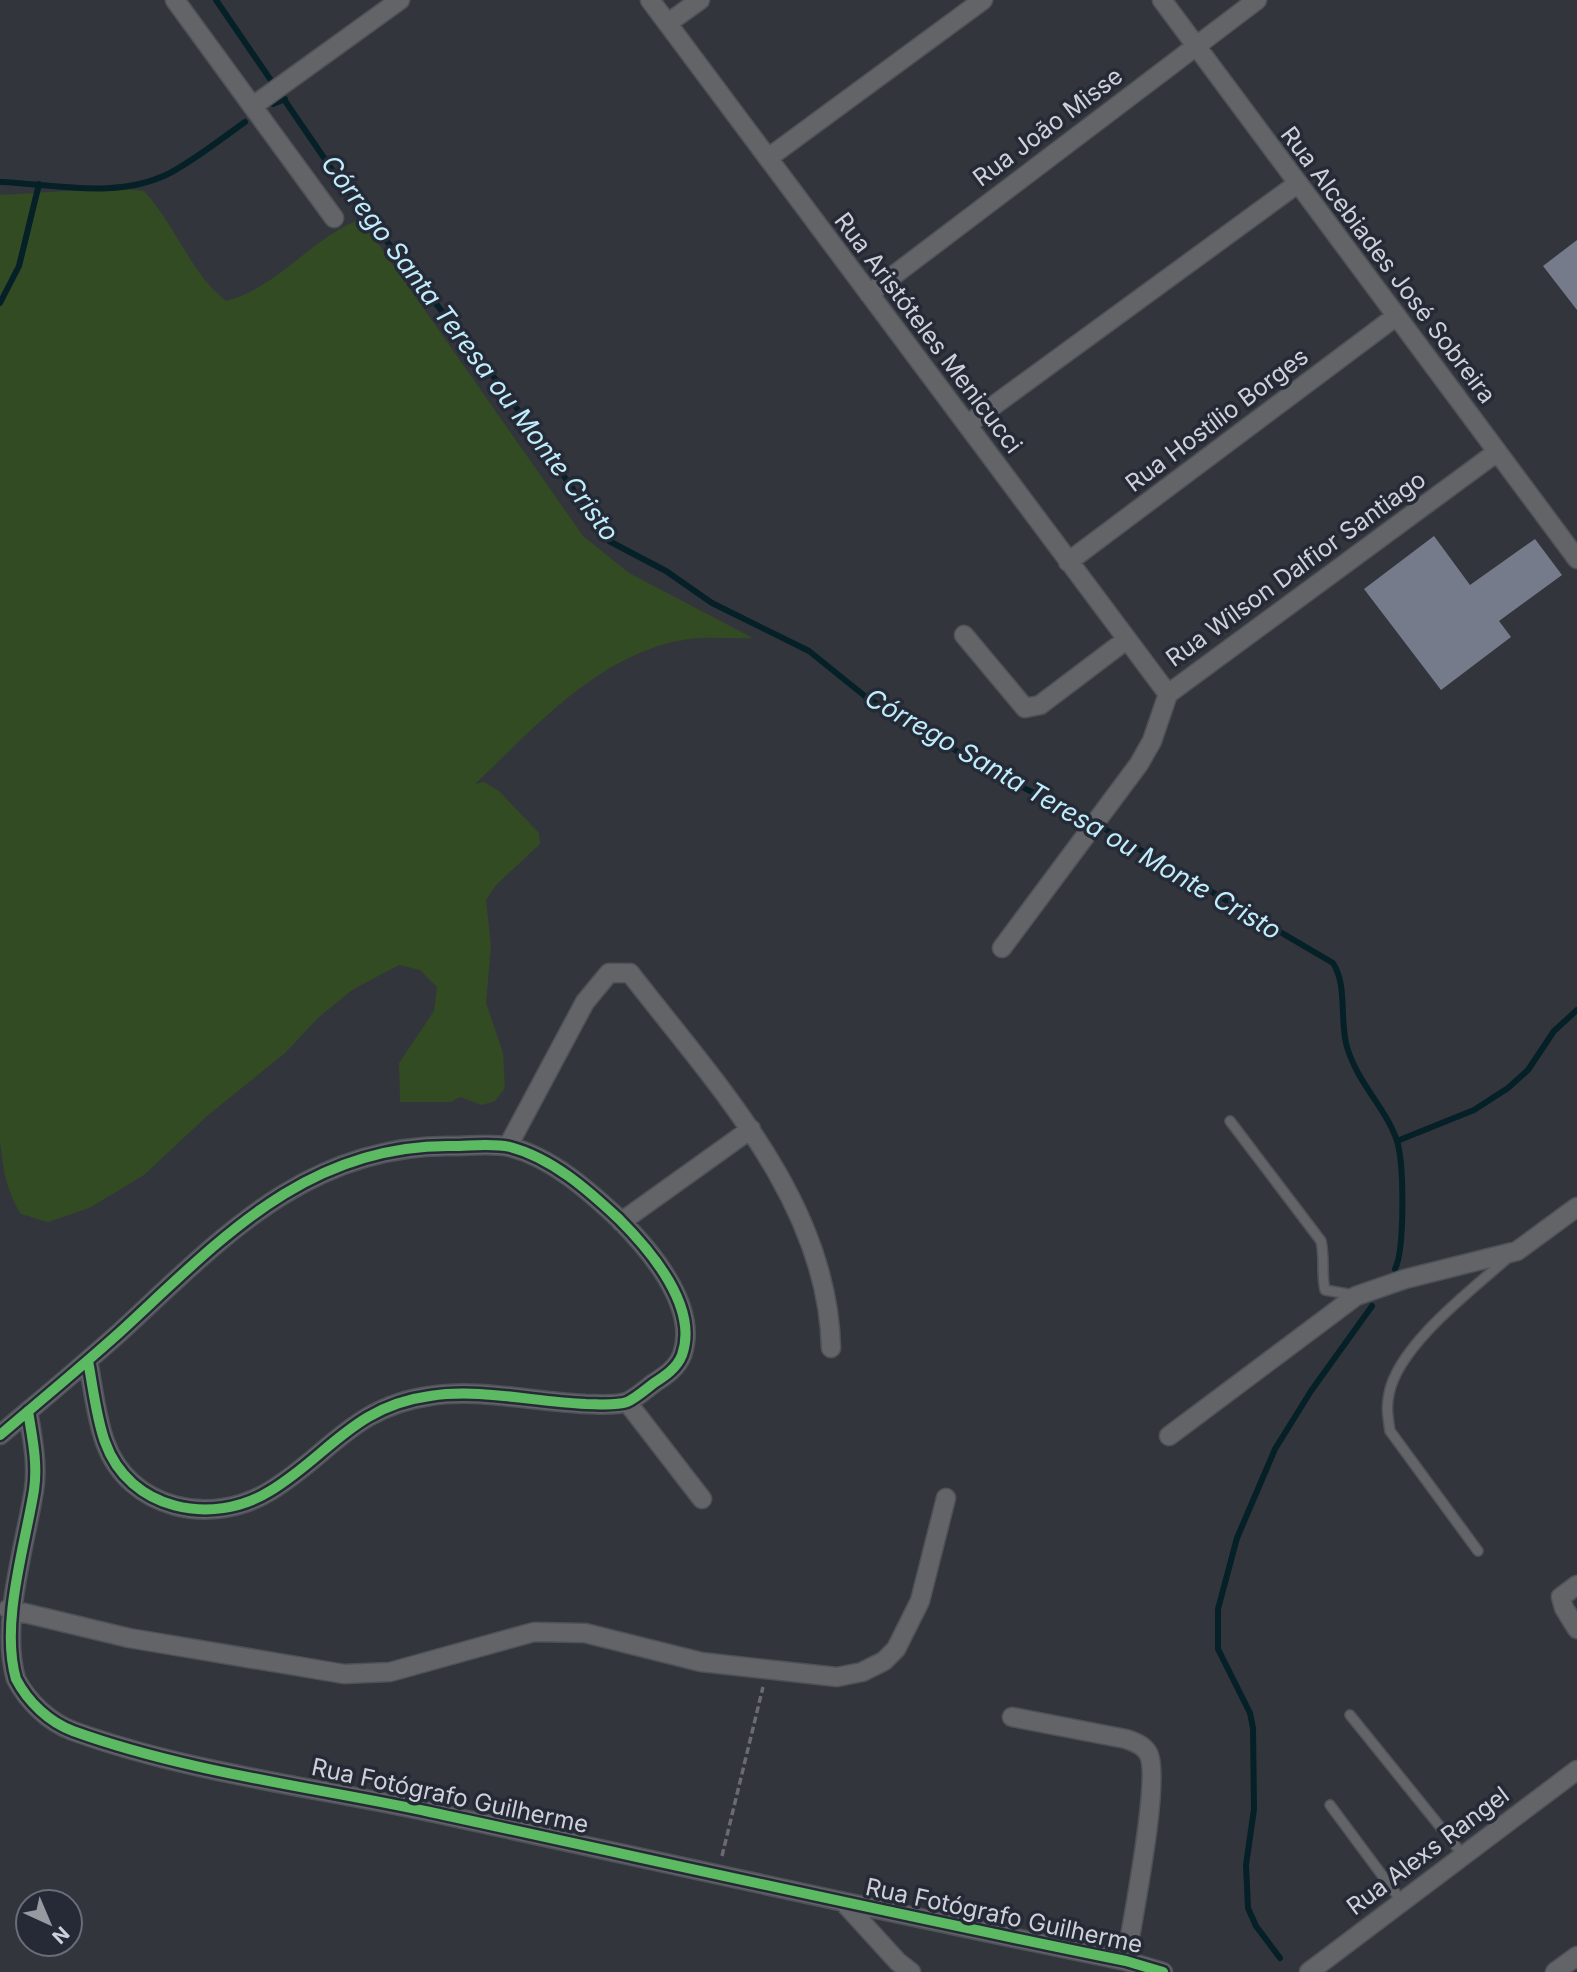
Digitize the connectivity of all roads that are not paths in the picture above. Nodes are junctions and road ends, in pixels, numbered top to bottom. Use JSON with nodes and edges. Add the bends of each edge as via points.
{"nodes":[{"id":1,"x":176,"y":0,"type":"edge"},
{"id":2,"x":400,"y":0,"type":"edge"},
{"id":3,"x":650,"y":0,"type":"edge"},
{"id":4,"x":699,"y":0,"type":"edge"},
{"id":5,"x":983,"y":0,"type":"edge"},
{"id":6,"x":1162,"y":0,"type":"edge"},
{"id":7,"x":1258,"y":0,"type":"edge"},
{"id":8,"x":668,"y":23,"type":"junction"},
{"id":9,"x":1196,"y":45,"type":"junction"},
{"id":10,"x":253,"y":106,"type":"junction"},
{"id":11,"x":768,"y":158,"type":"junction"},
{"id":12,"x":1297,"y":184,"type":"junction"},
{"id":13,"x":334,"y":218,"type":"dead end"},
{"id":14,"x":869,"y":294,"type":"junction"},
{"id":15,"x":1395,"y":317,"type":"junction"},
{"id":16,"x":967,"y":425,"type":"junction"},
{"id":17,"x":1497,"y":452,"type":"junction"},
{"id":18,"x":1577,"y":559,"type":"edge"},
{"id":19,"x":1068,"y":562,"type":"junction"},
{"id":20,"x":964,"y":635,"type":"dead end"},
{"id":21,"x":1126,"y":640,"type":"junction"},
{"id":22,"x":1168,"y":694,"type":"junction"},
{"id":23,"x":1002,"y":948,"type":"dead end"},
{"id":24,"x":1230,"y":1121,"type":"dead end"},
{"id":25,"x":751,"y":1129,"type":"junction"},
{"id":26,"x":508,"y":1146,"type":"junction"},
{"id":27,"x":1577,"y":1207,"type":"edge"},
{"id":28,"x":621,"y":1222,"type":"junction"},
{"id":29,"x":1517,"y":1251,"type":"junction"},
{"id":30,"x":1356,"y":1296,"type":"junction"},
{"id":31,"x":831,"y":1348,"type":"dead end"},
{"id":32,"x":88,"y":1362,"type":"junction"},
{"id":33,"x":627,"y":1402,"type":"junction"},
{"id":34,"x":28,"y":1411,"type":"junction"},
{"id":35,"x":0,"y":1435,"type":"edge"},
{"id":36,"x":1169,"y":1436,"type":"dead end"},
{"id":37,"x":946,"y":1498,"type":"dead end"},
{"id":38,"x":702,"y":1499,"type":"dead end"},
{"id":39,"x":1478,"y":1551,"type":"dead end"},
{"id":40,"x":1577,"y":1585,"type":"edge"},
{"id":41,"x":8,"y":1609,"type":"junction"},
{"id":42,"x":1577,"y":1629,"type":"edge"},
{"id":43,"x":1350,"y":1715,"type":"dead end"},
{"id":44,"x":1012,"y":1717,"type":"dead end"},
{"id":45,"x":1577,"y":1770,"type":"edge"},
{"id":46,"x":1330,"y":1805,"type":"dead end"},
{"id":47,"x":1463,"y":1855,"type":"junction"},
{"id":48,"x":1402,"y":1902,"type":"junction"},
{"id":49,"x":846,"y":1905,"type":"junction"},
{"id":50,"x":1577,"y":1956,"type":"edge"},
{"id":51,"x":1126,"y":1961,"type":"junction"},
{"id":52,"x":911,"y":1972,"type":"edge"},
{"id":53,"x":1163,"y":1972,"type":"edge"},
{"id":54,"x":1309,"y":1972,"type":"edge"},
{"id":55,"x":1555,"y":1972,"type":"edge"}],
"edges":[{"from":1,"to":10,"type":"street"},
{"from":2,"to":10,"type":"street"},
{"from":3,"to":8,"type":"street","name":"Rua Aristóteles Menicucci"},
{"from":4,"to":8,"type":"street"},
{"from":5,"to":11,"type":"street"},
{"from":6,"to":9,"type":"street","name":"Rua Alcebiades José Sobreira"},
{"from":7,"to":9,"type":"street","name":"Rua João Misse"},
{"from":8,"to":11,"type":"street","name":"Rua Aristóteles Menicucci"},
{"from":9,"to":12,"type":"street","name":"Rua Alcebiades José Sobreira"},
{"from":9,"to":14,"type":"street","name":"Rua João Misse"},
{"from":10,"to":13,"type":"street"},
{"from":11,"to":14,"type":"street","name":"Rua Aristóteles Menicucci"},
{"from":12,"to":15,"type":"street","name":"Rua Alcebiades José Sobreira"},
{"from":12,"to":16,"type":"street"},
{"from":14,"to":16,"type":"street","name":"Rua Aristóteles Menicucci"},
{"from":15,"to":17,"type":"street","name":"Rua Alcebiades José Sobreira"},
{"from":15,"to":19,"type":"street","name":"Rua Hostílio Borges"},
{"from":16,"to":19,"type":"street","name":"Rua Aristóteles Menicucci"},
{"from":17,"to":18,"type":"street","name":"Rua Alcebiades José Sobreira"},
{"from":17,"to":22,"type":"street","name":"Rua Wilson Dalfior Santiago"},
{"from":19,"to":21,"type":"street","name":"Rua Aristóteles Menicucci"},
{"from":20,"to":21,"type":"street","via":[[1025,708],[1040,705]]},
{"from":21,"to":22,"type":"street","name":"Rua Aristóteles Menicucci"},
{"from":22,"to":23,"type":"street","name":"Rua Wilson Dalfior Santiago","via":[[1152,741]]},
{"from":24,"to":30,"type":"lane","via":[[1321,1241],[1325,1290]]},
{"from":25,"to":26,"type":"street","via":[[630,973],[618,971],[610,973],[585,1002]]},
{"from":25,"to":28,"type":"street"},
{"from":25,"to":31,"type":"street","via":[[800,1217],[816,1257],[830,1315]]},
{"from":26,"to":28,"type":"street","via":[[576,1181]]},
{"from":26,"to":32,"type":"street","via":[[412,1145],[359,1156],[300,1182],[223,1237]]},
{"from":27,"to":29,"type":"street"},
{"from":28,"to":33,"type":"street","via":[[667,1281],[686,1328],[682,1355],[672,1371]]},
{"from":29,"to":30,"type":"street"},
{"from":29,"to":39,"type":"lane","via":[[1436,1321],[1398,1369],[1389,1391],[1390,1432]]},
{"from":30,"to":36,"type":"street"},
{"from":32,"to":33,"type":"street","via":[[105,1443],[121,1471],[142,1493],[165,1504],[198,1510],[241,1505],[271,1491],[355,1424],[386,1406],[430,1395],[469,1394],[575,1404]]},
{"from":32,"to":34,"type":"street"},
{"from":33,"to":38,"type":"street"},
{"from":34,"to":35,"type":"street"},
{"from":34,"to":41,"type":"street","name":"Rua Fotógrafo Guilherme","via":[[36,1463],[34,1490]]},
{"from":37,"to":41,"type":"street","via":[[920,1601],[895,1649],[884,1661],[862,1672],[838,1676],[701,1662],[585,1633],[534,1632],[390,1672],[344,1674],[129,1639]]},
{"from":40,"to":42,"type":"street","via":[[1561,1597]]},
{"from":41,"to":49,"type":"street","name":"Rua Fotógrafo Guilherme","via":[[7,1652],[16,1678],[38,1710],[69,1729],[155,1755]]},
{"from":43,"to":47,"type":"lane"},
{"from":44,"to":51,"type":"street","via":[[1126,1739],[1149,1753],[1153,1784]]},
{"from":45,"to":47,"type":"street","name":"Rua Alexs Rangel"},
{"from":46,"to":48,"type":"lane"},
{"from":47,"to":48,"type":"street","name":"Rua Alexs Rangel"},
{"from":48,"to":54,"type":"street","name":"Rua Alexs Rangel"},
{"from":49,"to":51,"type":"street","name":"Rua Fotógrafo Guilherme"},
{"from":49,"to":52,"type":"street"},
{"from":50,"to":55,"type":"street"},
{"from":51,"to":53,"type":"street","name":"Rua Fotógrafo Guilherme"}]}
